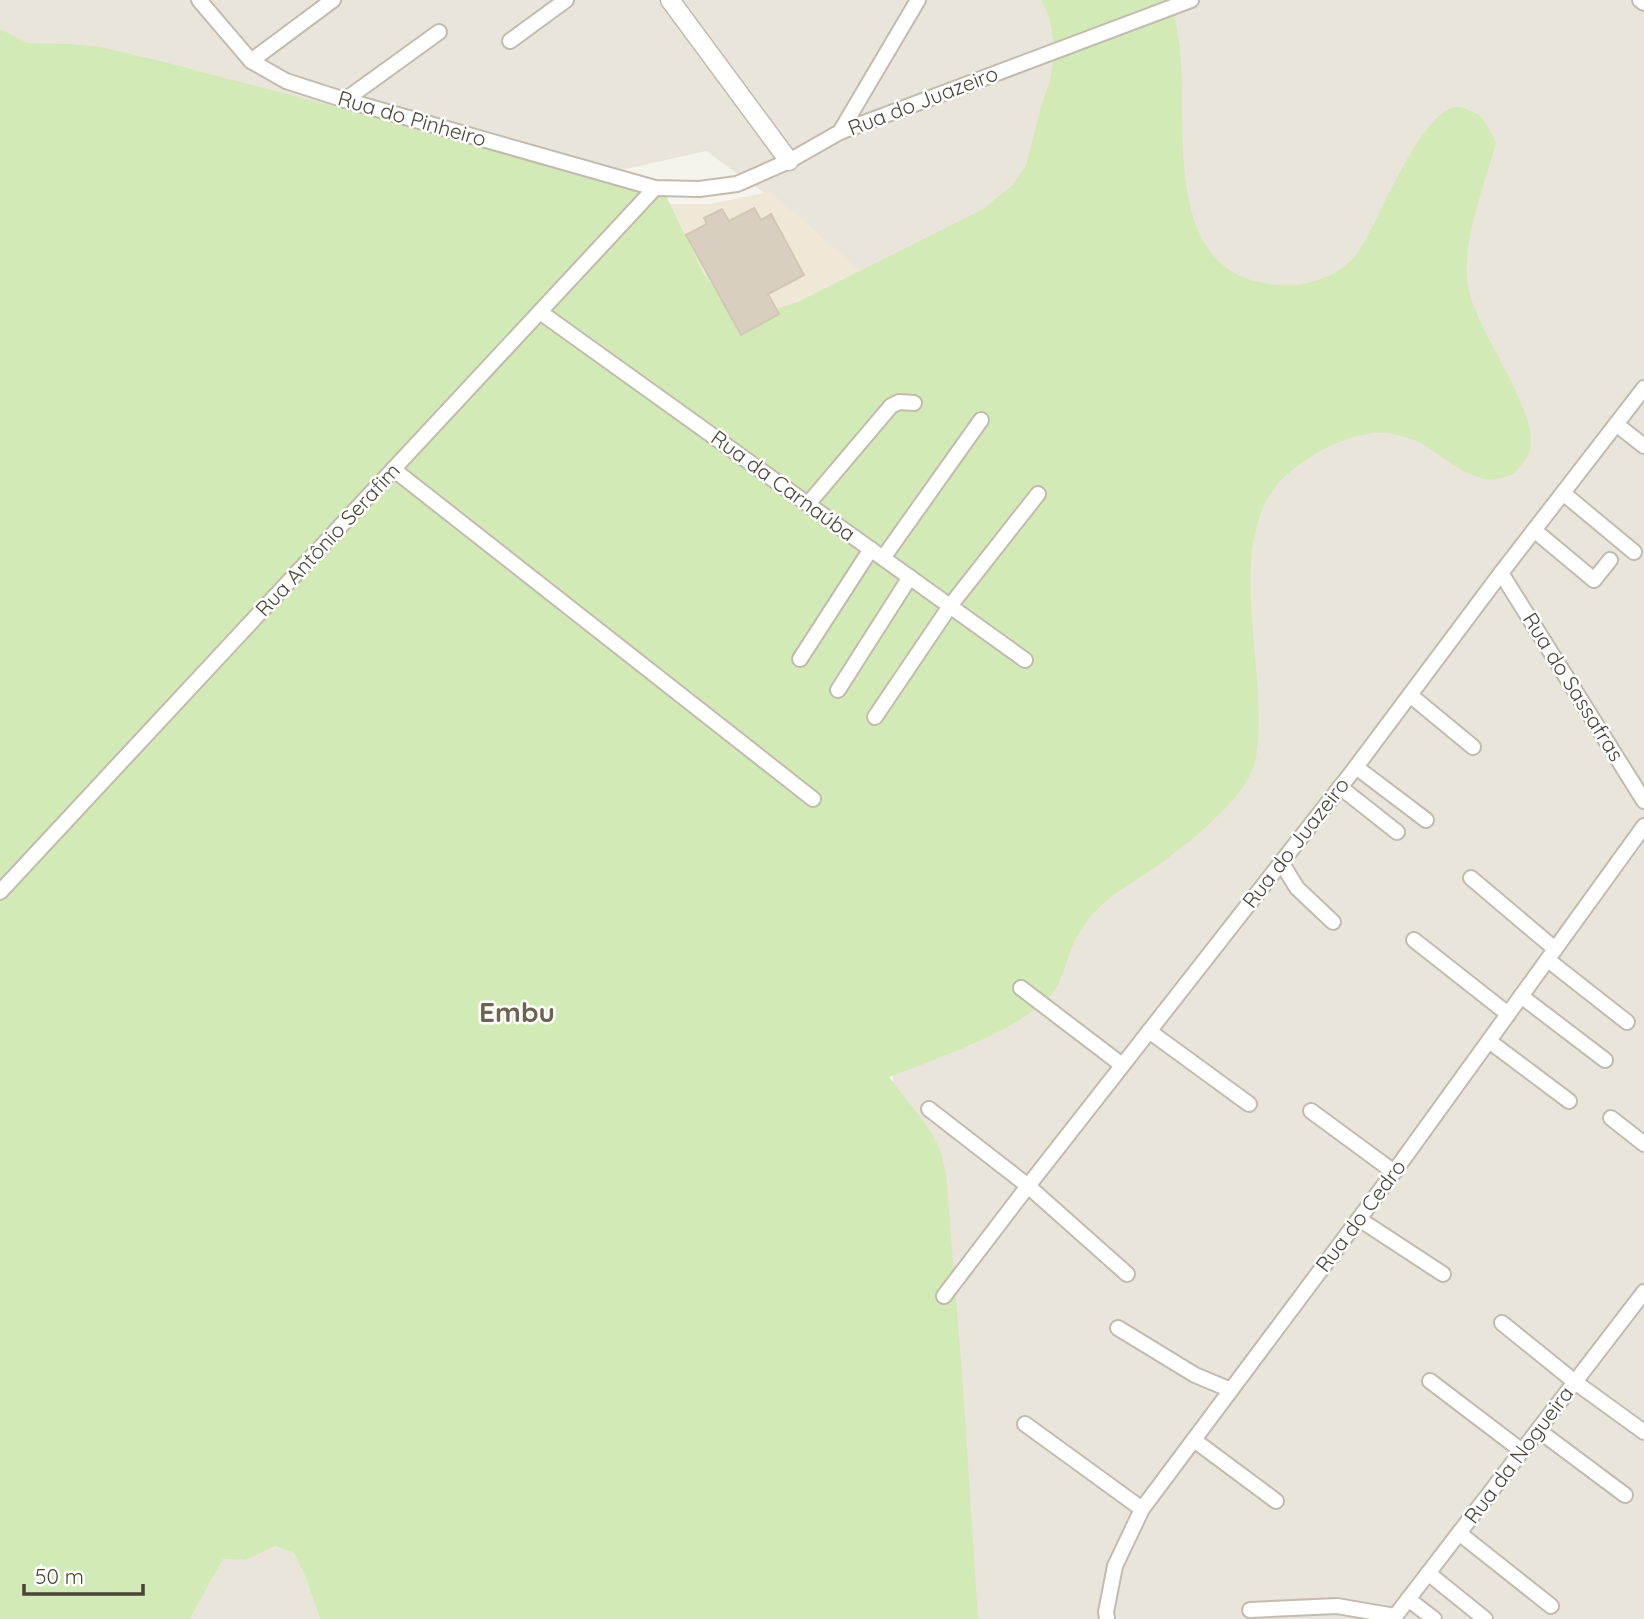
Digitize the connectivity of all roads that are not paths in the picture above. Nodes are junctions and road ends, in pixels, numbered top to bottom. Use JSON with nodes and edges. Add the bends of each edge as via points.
{"nodes":[{"id":1,"x":199,"y":0,"type":"edge"},
{"id":2,"x":333,"y":0,"type":"edge"},
{"id":3,"x":566,"y":0,"type":"edge"},
{"id":4,"x":670,"y":0,"type":"edge"},
{"id":5,"x":918,"y":0,"type":"edge"},
{"id":6,"x":1191,"y":0,"type":"edge"},
{"id":7,"x":439,"y":32,"type":"dead end"},
{"id":8,"x":510,"y":41,"type":"dead end"},
{"id":9,"x":251,"y":61,"type":"junction"},
{"id":10,"x":345,"y":100,"type":"junction"},
{"id":11,"x":840,"y":132,"type":"junction"},
{"id":12,"x":789,"y":161,"type":"junction"},
{"id":13,"x":655,"y":188,"type":"junction"},
{"id":14,"x":540,"y":312,"type":"junction"},
{"id":15,"x":1644,"y":388,"type":"edge"},
{"id":16,"x":914,"y":403,"type":"dead end"},
{"id":17,"x":981,"y":420,"type":"dead end"},
{"id":18,"x":1616,"y":425,"type":"junction"},
{"id":19,"x":1644,"y":446,"type":"edge"},
{"id":20,"x":393,"y":469,"type":"junction"},
{"id":21,"x":1563,"y":493,"type":"junction"},
{"id":22,"x":1038,"y":494,"type":"dead end"},
{"id":23,"x":808,"y":504,"type":"junction"},
{"id":24,"x":1534,"y":530,"type":"junction"},
{"id":25,"x":871,"y":549,"type":"junction"},
{"id":26,"x":1634,"y":552,"type":"dead end"},
{"id":27,"x":883,"y":558,"type":"junction"},
{"id":28,"x":1610,"y":560,"type":"dead end"},
{"id":29,"x":1501,"y":573,"type":"junction"},
{"id":30,"x":910,"y":577,"type":"junction"},
{"id":31,"x":950,"y":606,"type":"junction"},
{"id":32,"x":800,"y":659,"type":"dead end"},
{"id":33,"x":1026,"y":660,"type":"dead end"},
{"id":34,"x":838,"y":690,"type":"dead end"},
{"id":35,"x":1409,"y":695,"type":"junction"},
{"id":36,"x":875,"y":717,"type":"dead end"},
{"id":37,"x":1473,"y":747,"type":"dead end"},
{"id":38,"x":1356,"y":767,"type":"junction"},
{"id":39,"x":1340,"y":787,"type":"junction"},
{"id":40,"x":813,"y":799,"type":"dead end"},
{"id":41,"x":1644,"y":801,"type":"edge"},
{"id":42,"x":1426,"y":820,"type":"dead end"},
{"id":43,"x":1644,"y":826,"type":"edge"},
{"id":44,"x":1397,"y":832,"type":"dead end"},
{"id":45,"x":1281,"y":862,"type":"junction"},
{"id":46,"x":1471,"y":878,"type":"dead end"},
{"id":47,"x":0,"y":892,"type":"edge"},
{"id":48,"x":1333,"y":922,"type":"dead end"},
{"id":49,"x":1414,"y":940,"type":"dead end"},
{"id":50,"x":1551,"y":954,"type":"junction"},
{"id":51,"x":1021,"y":988,"type":"dead end"},
{"id":52,"x":1521,"y":996,"type":"junction"},
{"id":53,"x":1508,"y":1014,"type":"junction"},
{"id":54,"x":1627,"y":1021,"type":"dead end"},
{"id":55,"x":1149,"y":1031,"type":"junction"},
{"id":56,"x":1489,"y":1041,"type":"junction"},
{"id":57,"x":1605,"y":1060,"type":"dead end"},
{"id":58,"x":1122,"y":1065,"type":"junction"},
{"id":59,"x":1569,"y":1101,"type":"dead end"},
{"id":60,"x":1249,"y":1104,"type":"dead end"},
{"id":61,"x":929,"y":1109,"type":"dead end"},
{"id":62,"x":1311,"y":1111,"type":"dead end"},
{"id":63,"x":1611,"y":1118,"type":"dead end"},
{"id":64,"x":1644,"y":1144,"type":"edge"},
{"id":65,"x":1394,"y":1172,"type":"junction"},
{"id":66,"x":1028,"y":1186,"type":"junction"},
{"id":67,"x":1359,"y":1219,"type":"junction"},
{"id":68,"x":1127,"y":1274,"type":"dead end"},
{"id":69,"x":1443,"y":1274,"type":"dead end"},
{"id":70,"x":1644,"y":1292,"type":"edge"},
{"id":71,"x":944,"y":1296,"type":"dead end"},
{"id":72,"x":1502,"y":1323,"type":"dead end"},
{"id":73,"x":1118,"y":1328,"type":"dead end"},
{"id":74,"x":1430,"y":1381,"type":"dead end"},
{"id":75,"x":1575,"y":1382,"type":"junction"},
{"id":76,"x":1231,"y":1390,"type":"junction"},
{"id":77,"x":1025,"y":1424,"type":"dead end"},
{"id":78,"x":1538,"y":1430,"type":"junction"},
{"id":79,"x":1644,"y":1432,"type":"edge"},
{"id":80,"x":1194,"y":1440,"type":"junction"},
{"id":81,"x":1522,"y":1451,"type":"junction"},
{"id":82,"x":1625,"y":1495,"type":"dead end"},
{"id":83,"x":1276,"y":1501,"type":"dead end"},
{"id":84,"x":1142,"y":1509,"type":"junction"},
{"id":85,"x":1459,"y":1533,"type":"junction"},
{"id":86,"x":1428,"y":1573,"type":"junction"},
{"id":87,"x":1408,"y":1599,"type":"junction"},
{"id":88,"x":1551,"y":1606,"type":"dead end"},
{"id":89,"x":1250,"y":1610,"type":"dead end"},
{"id":90,"x":1394,"y":1618,"type":"edge"},
{"id":91,"x":1107,"y":1619,"type":"edge"},
{"id":92,"x":1434,"y":1619,"type":"edge"},
{"id":93,"x":1485,"y":1619,"type":"edge"}],
"edges":[{"from":1,"to":9,"type":"street","name":"Rua do Pinheiro"},
{"from":2,"to":9,"type":"street"},
{"from":3,"to":8,"type":"street"},
{"from":4,"to":12,"type":"street"},
{"from":5,"to":11,"type":"street"},
{"from":6,"to":11,"type":"street","name":"Rua do Juazeiro"},
{"from":7,"to":10,"type":"street"},
{"from":9,"to":10,"type":"street","name":"Rua do Pinheiro","via":[[286,82]]},
{"from":10,"to":13,"type":"street","name":"Rua do Pinheiro"},
{"from":11,"to":12,"type":"street","name":"Rua do Juazeiro"},
{"from":12,"to":13,"type":"street","name":"Rua do Juazeiro","via":[[737,184]]},
{"from":13,"to":14,"type":"street","name":"Rua Antônio Serafim"},
{"from":14,"to":20,"type":"street","name":"Rua Antônio Serafim"},
{"from":14,"to":23,"type":"street","name":"Rua da Carnaúba"},
{"from":15,"to":18,"type":"street","name":"Rua do Juazeiro"},
{"from":16,"to":23,"type":"street","via":[[891,406]]},
{"from":17,"to":27,"type":"street"},
{"from":18,"to":19,"type":"street"},
{"from":18,"to":21,"type":"street","name":"Rua do Juazeiro"},
{"from":20,"to":40,"type":"street"},
{"from":20,"to":47,"type":"street","name":"Rua Antônio Serafim"},
{"from":21,"to":24,"type":"street","name":"Rua do Juazeiro"},
{"from":21,"to":26,"type":"street"},
{"from":22,"to":31,"type":"street"},
{"from":23,"to":25,"type":"street","name":"Rua da Carnaúba"},
{"from":24,"to":28,"type":"street","via":[[1594,580]]},
{"from":24,"to":29,"type":"street","name":"Rua do Juazeiro"},
{"from":25,"to":27,"type":"street","name":"Rua da Carnaúba"},
{"from":25,"to":32,"type":"street"},
{"from":27,"to":30,"type":"street","name":"Rua da Carnaúba"},
{"from":29,"to":35,"type":"street","name":"Rua do Juazeiro"},
{"from":29,"to":41,"type":"street","name":"Rua do Sassafras"},
{"from":30,"to":31,"type":"street","name":"Rua da Carnaúba"},
{"from":30,"to":34,"type":"street"},
{"from":31,"to":33,"type":"street","name":"Rua da Carnaúba"},
{"from":31,"to":36,"type":"street"},
{"from":35,"to":37,"type":"street"},
{"from":35,"to":38,"type":"street","name":"Rua do Juazeiro"},
{"from":38,"to":39,"type":"street","name":"Rua do Juazeiro"},
{"from":38,"to":42,"type":"street"},
{"from":39,"to":44,"type":"street"},
{"from":39,"to":45,"type":"street","name":"Rua do Juazeiro"},
{"from":43,"to":50,"type":"street","name":"Rua do Cedro"},
{"from":45,"to":48,"type":"street","via":[[1297,888]]},
{"from":45,"to":55,"type":"street","name":"Rua do Juazeiro"},
{"from":46,"to":50,"type":"street"},
{"from":49,"to":53,"type":"street"},
{"from":50,"to":52,"type":"street","name":"Rua do Cedro"},
{"from":50,"to":54,"type":"street"},
{"from":51,"to":58,"type":"street"},
{"from":52,"to":53,"type":"street","name":"Rua do Cedro"},
{"from":52,"to":57,"type":"street"},
{"from":53,"to":56,"type":"street","name":"Rua do Cedro"},
{"from":55,"to":58,"type":"street","name":"Rua do Juazeiro"},
{"from":55,"to":60,"type":"street"},
{"from":56,"to":59,"type":"street"},
{"from":56,"to":65,"type":"street","name":"Rua do Cedro"},
{"from":58,"to":66,"type":"street","name":"Rua do Juazeiro"},
{"from":61,"to":66,"type":"street"},
{"from":62,"to":65,"type":"street"},
{"from":63,"to":64,"type":"street"},
{"from":65,"to":67,"type":"street","name":"Rua do Cedro"},
{"from":66,"to":68,"type":"street"},
{"from":66,"to":71,"type":"street","name":"Rua do Juazeiro"},
{"from":67,"to":69,"type":"street"},
{"from":67,"to":76,"type":"street","name":"Rua do Cedro"},
{"from":70,"to":75,"type":"street","name":"Rua da Nogueira"},
{"from":72,"to":75,"type":"street"},
{"from":73,"to":76,"type":"street","via":[[1195,1375]]},
{"from":74,"to":81,"type":"street"},
{"from":75,"to":78,"type":"street","name":"Rua da Nogueira"},
{"from":75,"to":79,"type":"street"},
{"from":76,"to":80,"type":"street","name":"Rua do Cedro"},
{"from":77,"to":84,"type":"street"},
{"from":78,"to":81,"type":"street","name":"Rua da Nogueira"},
{"from":78,"to":82,"type":"street"},
{"from":80,"to":83,"type":"street"},
{"from":80,"to":84,"type":"street","name":"Rua do Cedro"},
{"from":81,"to":85,"type":"street","name":"Rua da Nogueira"},
{"from":84,"to":91,"type":"street","name":"Rua do Cedro","via":[[1115,1566]]},
{"from":85,"to":86,"type":"street","name":"Rua da Nogueira"},
{"from":85,"to":88,"type":"street"},
{"from":86,"to":87,"type":"street","name":"Rua da Nogueira"},
{"from":86,"to":93,"type":"street"},
{"from":87,"to":90,"type":"street","name":"Rua da Nogueira"},
{"from":87,"to":92,"type":"street"},
{"from":89,"to":90,"type":"street","via":[[1337,1606]]}]}
